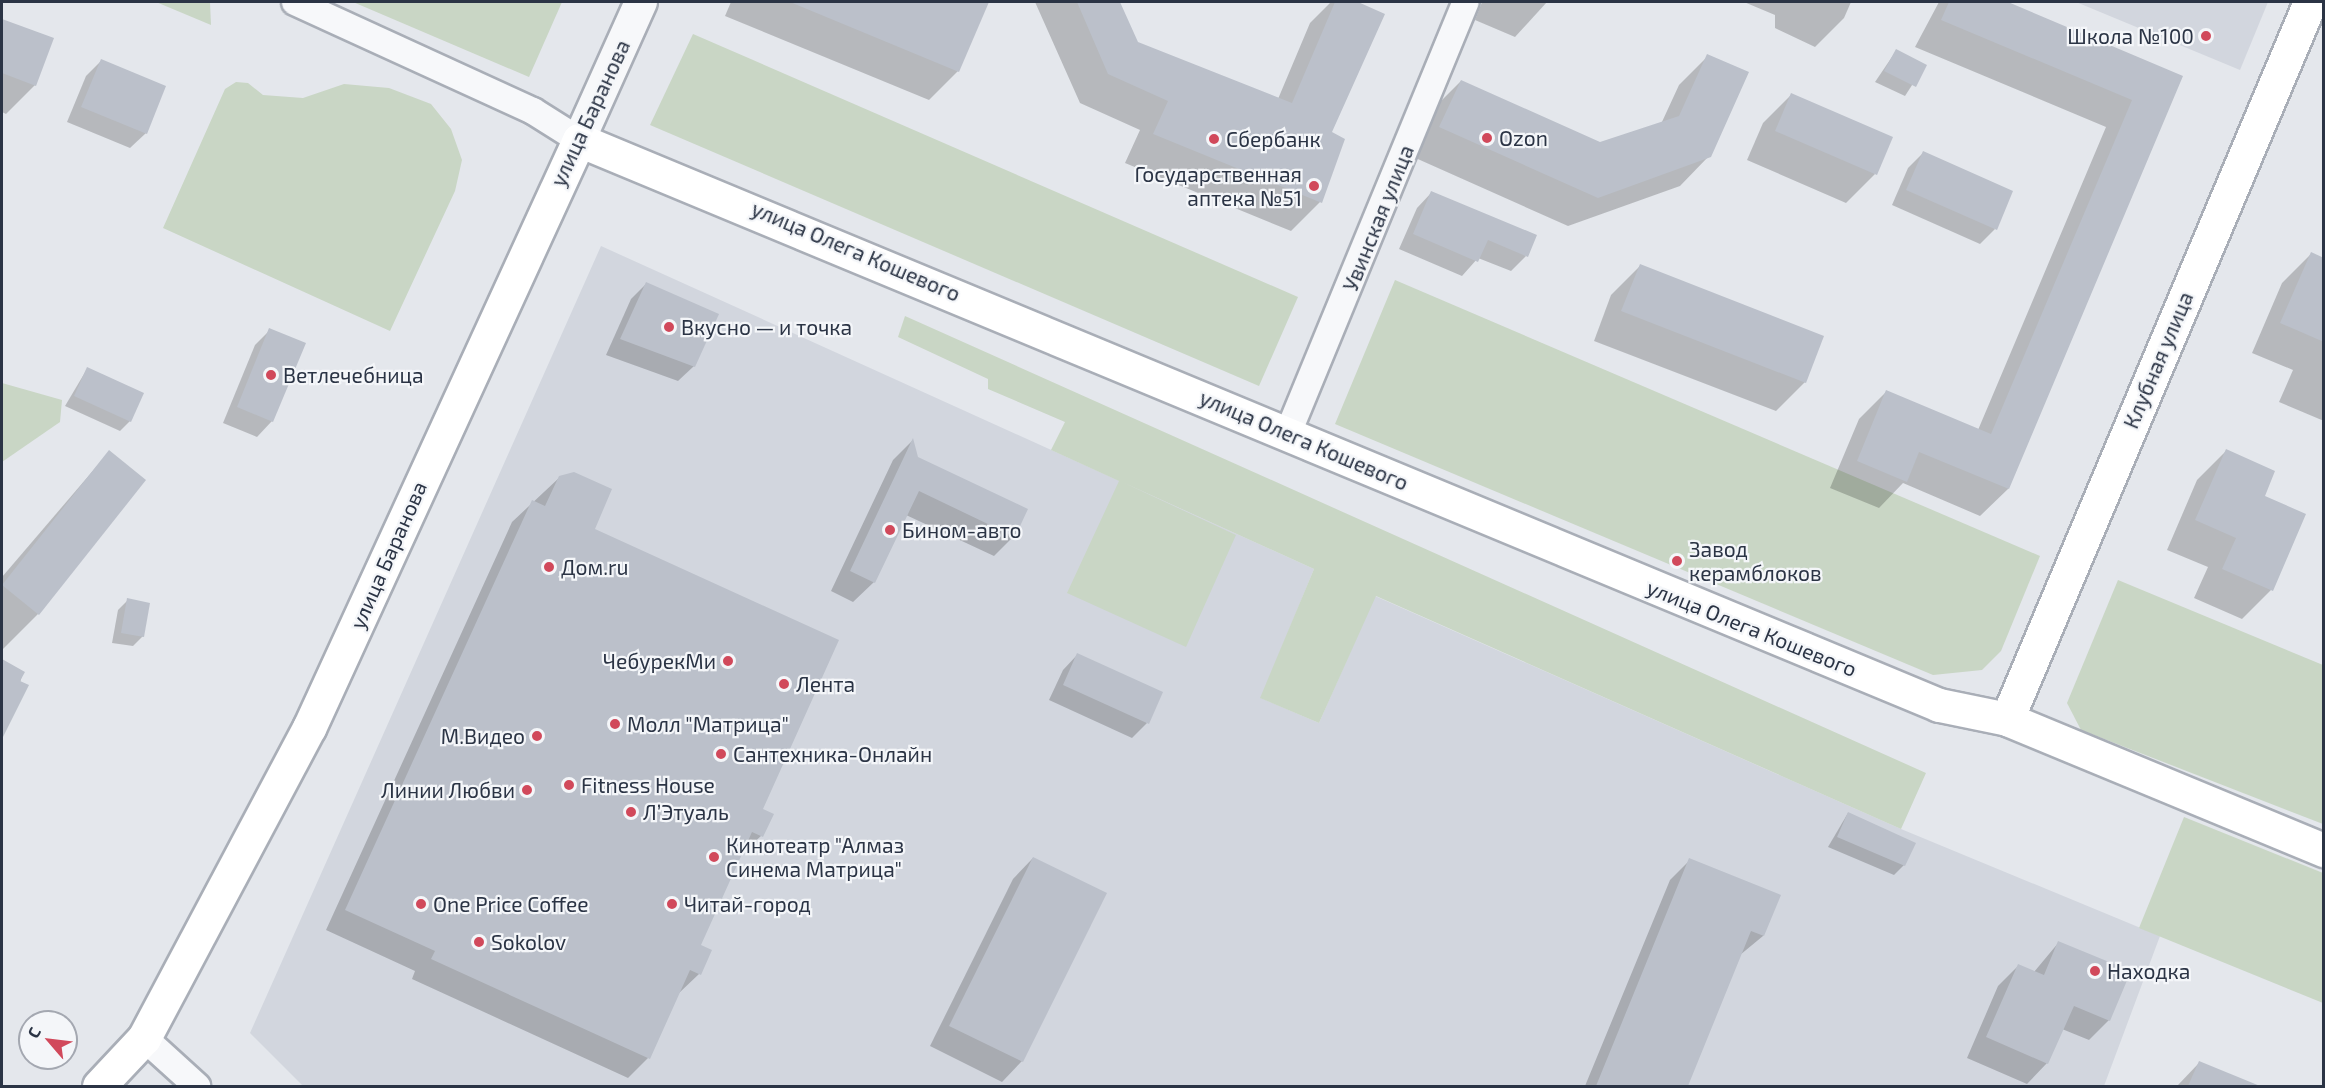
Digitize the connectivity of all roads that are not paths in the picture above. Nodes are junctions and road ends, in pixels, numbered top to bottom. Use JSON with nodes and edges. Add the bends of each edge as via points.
{"nodes":[{"id":1,"x":295,"y":2,"type":"edge"},
{"id":2,"x":641,"y":2,"type":"edge"},
{"id":3,"x":1466,"y":2,"type":"edge"},
{"id":4,"x":2310,"y":2,"type":"edge"},
{"id":5,"x":579,"y":140,"type":"junction"},
{"id":6,"x":1288,"y":433,"type":"junction"},
{"id":7,"x":2007,"y":720,"type":"junction"},
{"id":8,"x":2324,"y":850,"type":"edge"},
{"id":9,"x":144,"y":1038,"type":"junction"},
{"id":10,"x":99,"y":1086,"type":"edge"},
{"id":11,"x":197,"y":1086,"type":"edge"}],
"edges":[{"from":1,"to":5,"type":"street","name":"улица Олега Кошевого","via":[[533,111]]},
{"from":2,"to":5,"type":"street","name":"улица Баранова"},
{"from":3,"to":6,"type":"street","name":"Увинская улица"},
{"from":4,"to":7,"type":"main road","name":"Клубная улица"},
{"from":5,"to":6,"type":"main road","name":"улица Олега Кошевого"},
{"from":5,"to":9,"type":"main road","name":"улица Баранова","via":[[309,728]]},
{"from":6,"to":7,"type":"main road","name":"улица Олега Кошевого","via":[[1939,705]]},
{"from":7,"to":8,"type":"main road","name":"улица Олега Кошевого"},
{"from":9,"to":10,"type":"main road","name":"улица Баранова"},
{"from":9,"to":11,"type":"street"}]}
